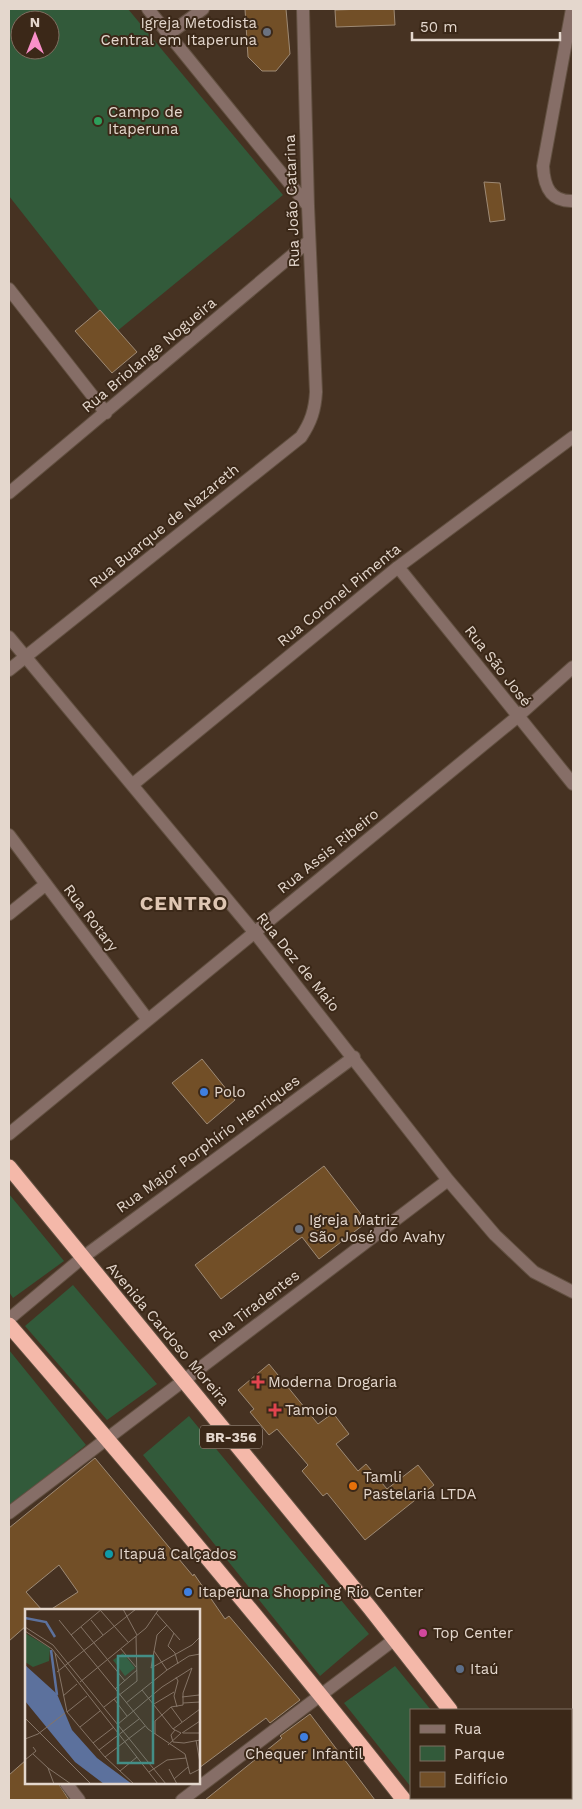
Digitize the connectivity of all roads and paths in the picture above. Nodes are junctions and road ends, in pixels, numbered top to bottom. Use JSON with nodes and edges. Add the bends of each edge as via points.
{"nodes":[{"id":1,"x":148,"y":9,"type":"edge"},
{"id":2,"x":203,"y":9,"type":"edge"},
{"id":3,"x":303,"y":9,"type":"edge"},
{"id":4,"x":572,"y":9,"type":"edge"},
{"id":5,"x":169,"y":34,"type":"junction"},
{"id":6,"x":573,"y":201,"type":"edge"},
{"id":7,"x":308,"y":206,"type":"junction"},
{"id":8,"x":309,"y":241,"type":"junction"},
{"id":9,"x":9,"y":289,"type":"edge"},
{"id":10,"x":316,"y":392,"type":"joint"},
{"id":11,"x":106,"y":413,"type":"junction"},
{"id":12,"x":573,"y":437,"type":"edge"},
{"id":13,"x":9,"y":493,"type":"edge"},
{"id":14,"x":398,"y":567,"type":"junction"},
{"id":15,"x":9,"y":637,"type":"edge"},
{"id":16,"x":25,"y":657,"type":"junction"},
{"id":17,"x":573,"y":667,"type":"edge"},
{"id":18,"x":9,"y":670,"type":"edge"},
{"id":19,"x":518,"y":717,"type":"junction"},
{"id":20,"x":573,"y":784,"type":"edge"},
{"id":21,"x":132,"y":785,"type":"junction"},
{"id":22,"x":9,"y":835,"type":"edge"},
{"id":23,"x":45,"y":885,"type":"junction"},
{"id":24,"x":9,"y":914,"type":"edge"},
{"id":25,"x":255,"y":933,"type":"junction"},
{"id":26,"x":148,"y":1020,"type":"junction"},
{"id":27,"x":354,"y":1057,"type":"junction"},
{"id":28,"x":9,"y":1134,"type":"edge"},
{"id":29,"x":9,"y":1167,"type":"edge"},
{"id":30,"x":448,"y":1180,"type":"junction"},
{"id":31,"x":82,"y":1258,"type":"junction"},
{"id":32,"x":573,"y":1292,"type":"edge"},
{"id":33,"x":9,"y":1319,"type":"edge"},
{"id":34,"x":9,"y":1325,"type":"edge"},
{"id":35,"x":183,"y":1379,"type":"junction"},
{"id":36,"x":107,"y":1438,"type":"junction"},
{"id":37,"x":9,"y":1513,"type":"edge"},
{"id":38,"x":395,"y":1639,"type":"junction"},
{"id":39,"x":320,"y":1694,"type":"junction"},
{"id":40,"x":449,"y":1709,"type":"edge"},
{"id":41,"x":67,"y":1784,"type":"edge"},
{"id":42,"x":78,"y":1800,"type":"edge"},
{"id":43,"x":182,"y":1800,"type":"edge"},
{"id":44,"x":404,"y":1800,"type":"edge"}],
"edges":[{"from":1,"to":5,"type":"street"},
{"from":2,"to":5,"type":"street"},
{"from":3,"to":7,"type":"street","name":"Rua João Catarina"},
{"from":4,"to":6,"type":"street","via":[[543,166],[549,193],[558,199]]},
{"from":5,"to":7,"type":"street"},
{"from":7,"to":8,"type":"street","name":"Rua João Catarina"},
{"from":8,"to":10,"type":"street","name":"Rua João Catarina"},
{"from":8,"to":11,"type":"street","name":"Rua Briolange Nogueira"},
{"from":9,"to":11,"type":"street"},
{"from":10,"to":16,"type":"street","name":"Rua Buarque de Nazareth","via":[[315,412],[301,437]]},
{"from":11,"to":13,"type":"street","name":"Rua Briolange Nogueira"},
{"from":12,"to":14,"type":"street","name":"Rua Coronel Pimenta"},
{"from":14,"to":19,"type":"street","name":"Rua São José"},
{"from":14,"to":21,"type":"street","name":"Rua Coronel Pimenta"},
{"from":15,"to":16,"type":"street","name":"Rua Dez de Maio"},
{"from":16,"to":18,"type":"street","name":"Rua Buarque de Nazareth"},
{"from":16,"to":21,"type":"street","name":"Rua Dez de Maio"},
{"from":17,"to":19,"type":"street","name":"Rua Assis Ribeiro"},
{"from":19,"to":20,"type":"street","name":"Rua São José"},
{"from":19,"to":25,"type":"street","name":"Rua Assis Ribeiro"},
{"from":21,"to":25,"type":"street","name":"Rua Dez de Maio"},
{"from":22,"to":23,"type":"street","name":"Rua Rotary"},
{"from":23,"to":24,"type":"street"},
{"from":23,"to":26,"type":"street","name":"Rua Rotary"},
{"from":25,"to":26,"type":"street","name":"Rua Assis Ribeiro"},
{"from":25,"to":27,"type":"street","name":"Rua Dez de Maio"},
{"from":26,"to":28,"type":"street","name":"Rua Assis Ribeiro"},
{"from":27,"to":30,"type":"street","name":"Rua Dez de Maio"},
{"from":27,"to":31,"type":"street","name":"Rua Major Porphírio Henriques"},
{"from":29,"to":31,"type":"highway","name":"Avenida Cardoso Moreira","number":"BR-356"},
{"from":30,"to":32,"type":"street","name":"Rua Dez de Maio","via":[[494,1235],[534,1272]]},
{"from":30,"to":35,"type":"street","name":"Rua Tiradentes"},
{"from":31,"to":33,"type":"street"},
{"from":31,"to":35,"type":"highway","name":"Avenida Cardoso Moreira","number":"BR-356"},
{"from":34,"to":36,"type":"highway"},
{"from":35,"to":36,"type":"street","name":"Rua Tiradentes"},
{"from":35,"to":38,"type":"highway","name":"Avenida Cardoso Moreira","number":"BR-356"},
{"from":36,"to":37,"type":"street","name":"Rua Tiradentes"},
{"from":36,"to":39,"type":"highway"},
{"from":38,"to":39,"type":"street"},
{"from":38,"to":40,"type":"highway","name":"Avenida Cardoso Moreira","number":"BR-356"},
{"from":39,"to":43,"type":"street"},
{"from":39,"to":44,"type":"highway"},
{"from":41,"to":42,"type":"street"}]}
